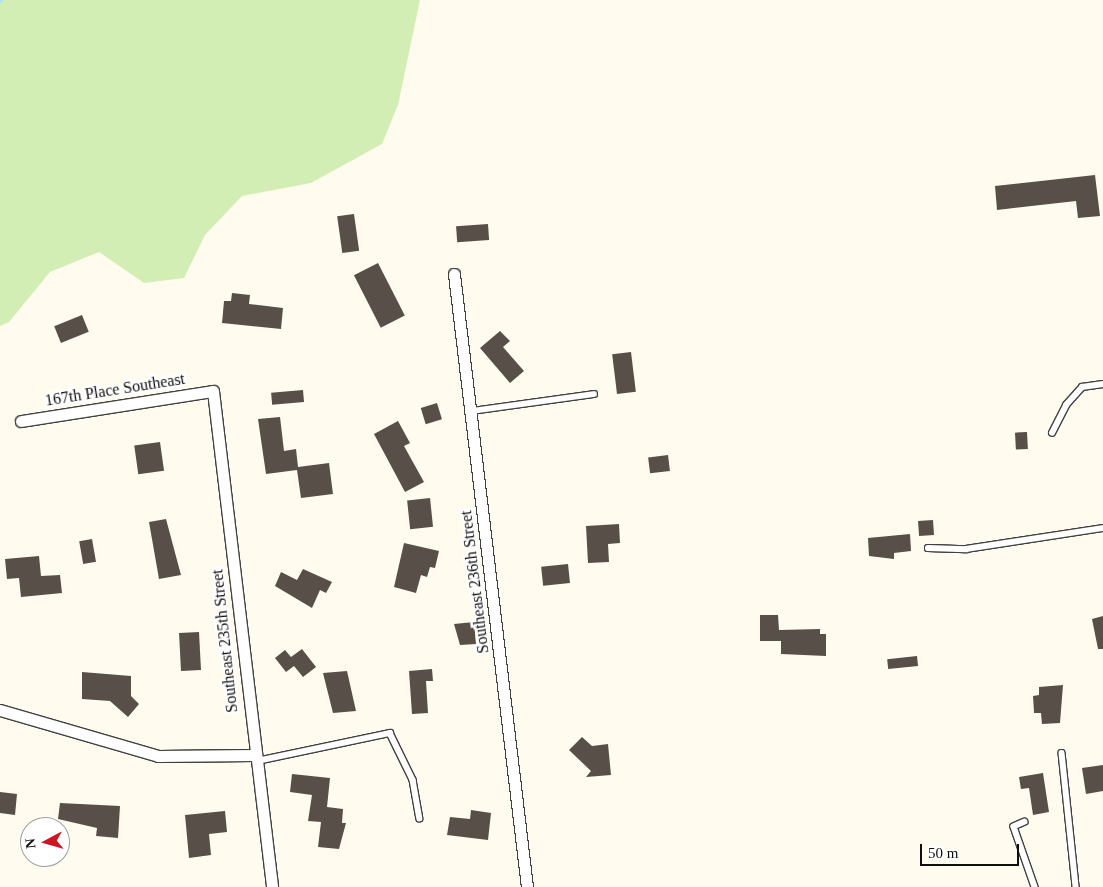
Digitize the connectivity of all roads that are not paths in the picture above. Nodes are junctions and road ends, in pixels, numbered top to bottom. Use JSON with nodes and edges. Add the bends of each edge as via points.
{"nodes":[{"id":1,"x":454,"y":274,"type":"dead end"},
{"id":2,"x":1103,"y":384,"type":"edge"},
{"id":3,"x":213,"y":391,"type":"joint"},
{"id":4,"x":594,"y":394,"type":"dead end"},
{"id":5,"x":472,"y":410,"type":"junction"},
{"id":6,"x":22,"y":421,"type":"dead end"},
{"id":7,"x":1052,"y":433,"type":"dead end"},
{"id":8,"x":1103,"y":528,"type":"edge"},
{"id":9,"x":928,"y":548,"type":"dead end"},
{"id":10,"x":0,"y":710,"type":"edge"},
{"id":11,"x":1062,"y":753,"type":"dead end"},
{"id":12,"x":254,"y":758,"type":"junction"},
{"id":13,"x":420,"y":818,"type":"dead end"},
{"id":14,"x":1025,"y":822,"type":"dead end"},
{"id":15,"x":272,"y":887,"type":"edge"},
{"id":16,"x":527,"y":887,"type":"edge"},
{"id":17,"x":1035,"y":887,"type":"edge"},
{"id":18,"x":1076,"y":887,"type":"edge"}],
"edges":[{"from":1,"to":5,"type":"street","name":"Southeast 236th Street"},
{"from":2,"to":7,"type":"lane","via":[[1082,387],[1066,404]]},
{"from":3,"to":6,"type":"street","name":"167th Place Southeast"},
{"from":3,"to":12,"type":"street","name":"Southeast 235th Street"},
{"from":4,"to":5,"type":"lane"},
{"from":5,"to":16,"type":"street","name":"Southeast 236th Street"},
{"from":8,"to":9,"type":"lane","via":[[966,549]]},
{"from":10,"to":12,"type":"street","via":[[158,756]]},
{"from":11,"to":18,"type":"lane"},
{"from":12,"to":13,"type":"lane","via":[[390,733],[413,780]]},
{"from":12,"to":15,"type":"street","name":"Southeast 235th Street"},
{"from":14,"to":17,"type":"lane","via":[[1014,827]]}]}
